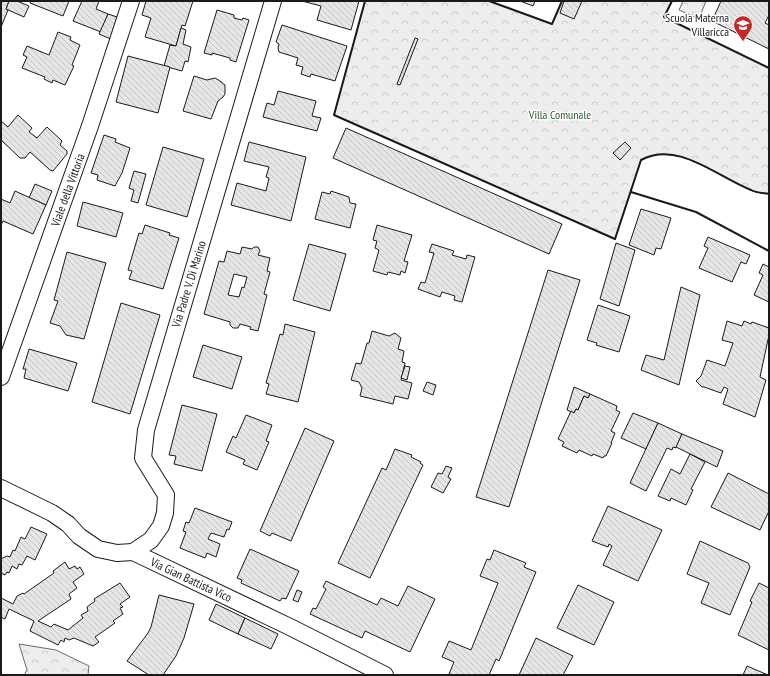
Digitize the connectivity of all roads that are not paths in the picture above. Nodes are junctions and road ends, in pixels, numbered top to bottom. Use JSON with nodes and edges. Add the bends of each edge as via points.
{"nodes":[{"id":1,"x":131,"y":1,"type":"edge"},
{"id":2,"x":273,"y":1,"type":"edge"},
{"id":3,"x":2,"y":374,"type":"edge"},
{"id":4,"x":1,"y":488,"type":"edge"},
{"id":5,"x":133,"y":552,"type":"junction"},
{"id":6,"x":385,"y":675,"type":"edge"}],
"edges":[{"from":1,"to":3,"type":"street","name":"Viale della Vittoria","via":[[90,126]]},
{"from":2,"to":5,"type":"street","name":"Via Padre V. Di Marino","via":[[146,430],[143,458],[166,495],[165,513],[161,526],[151,540]]},
{"from":4,"to":5,"type":"street","name":"Via Gian Battista Vico","via":[[52,513],[98,549],[117,553]]},
{"from":5,"to":6,"type":"street","name":"Via Gian Battista Vico"}]}
